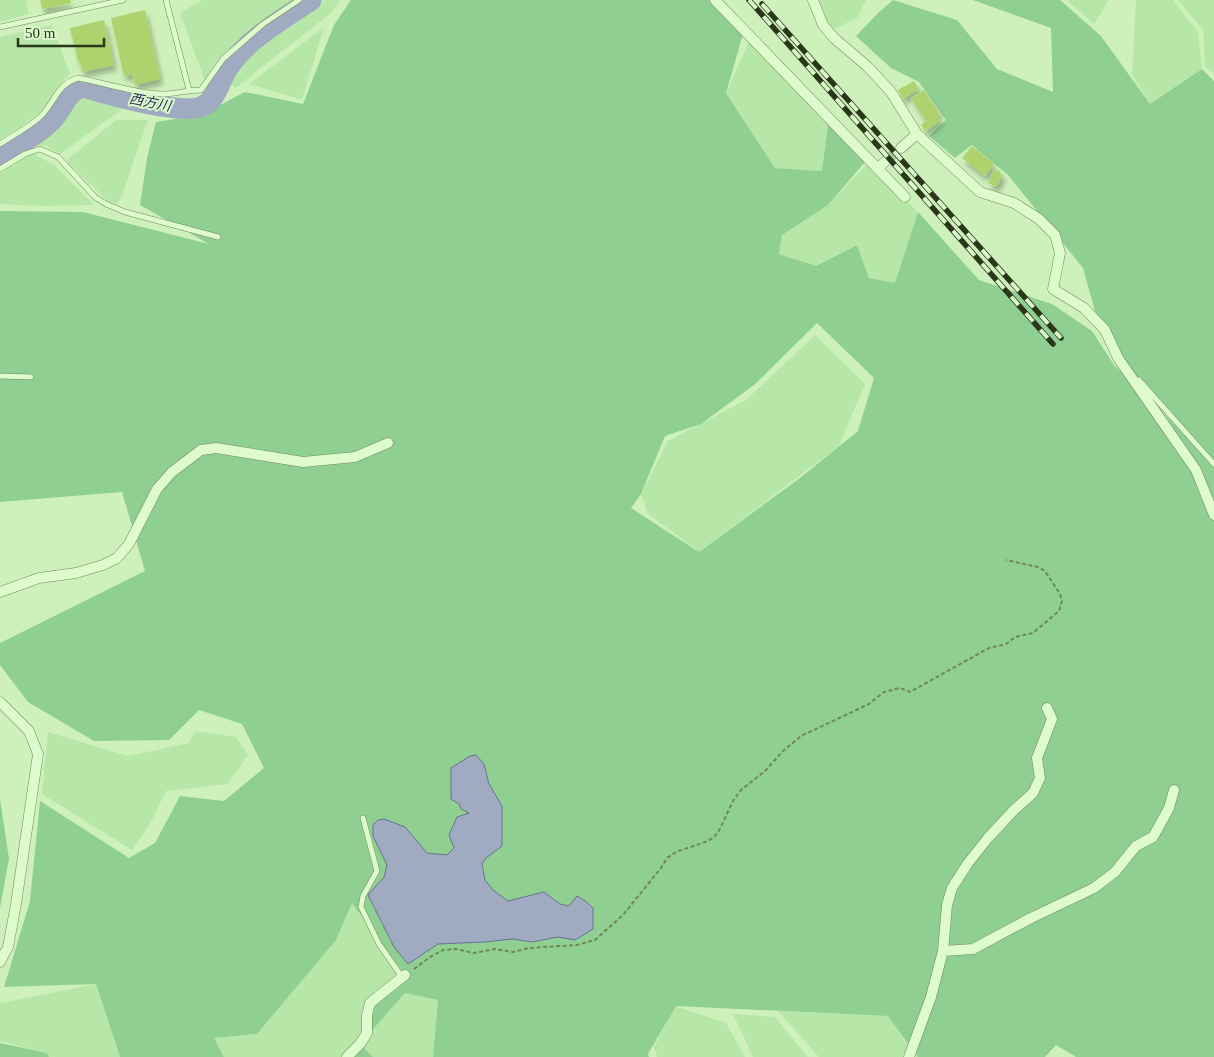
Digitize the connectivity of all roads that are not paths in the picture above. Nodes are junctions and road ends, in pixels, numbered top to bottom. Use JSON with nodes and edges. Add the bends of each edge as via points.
{"nodes":[{"id":1,"x":123,"y":0,"type":"edge"},
{"id":2,"x":166,"y":0,"type":"edge"},
{"id":3,"x":299,"y":0,"type":"edge"},
{"id":4,"x":715,"y":0,"type":"edge"},
{"id":5,"x":813,"y":0,"type":"edge"},
{"id":6,"x":0,"y":27,"type":"edge"},
{"id":7,"x":189,"y":90,"type":"junction"},
{"id":8,"x":917,"y":134,"type":"junction"},
{"id":9,"x":0,"y":144,"type":"edge"},
{"id":10,"x":901,"y":148,"type":"tunnel mouth"},
{"id":11,"x":887,"y":160,"type":"tunnel mouth"},
{"id":12,"x":878,"y":168,"type":"junction"},
{"id":13,"x":0,"y":169,"type":"edge"},
{"id":14,"x":905,"y":198,"type":"dead end"},
{"id":15,"x":218,"y":237,"type":"dead end"},
{"id":16,"x":1118,"y":358,"type":"junction"},
{"id":17,"x":0,"y":376,"type":"edge"},
{"id":18,"x":32,"y":377,"type":"dead end"},
{"id":19,"x":388,"y":443,"type":"dead end"},
{"id":20,"x":1214,"y":464,"type":"edge"},
{"id":21,"x":1214,"y":515,"type":"edge"},
{"id":22,"x":0,"y":592,"type":"edge"},
{"id":23,"x":0,"y":702,"type":"edge"},
{"id":24,"x":1047,"y":708,"type":"dead end"},
{"id":25,"x":1174,"y":790,"type":"dead end"},
{"id":26,"x":362,"y":818,"type":"dead end"},
{"id":27,"x":943,"y":951,"type":"junction"},
{"id":28,"x":0,"y":962,"type":"edge"},
{"id":29,"x":403,"y":976,"type":"joint"},
{"id":30,"x":348,"y":1057,"type":"edge"},
{"id":31,"x":909,"y":1057,"type":"edge"}],
"edges":[{"from":1,"to":6,"type":"lane"},
{"from":2,"to":7,"type":"lane"},
{"from":3,"to":7,"type":"lane","via":[[262,24],[223,59],[201,90]]},
{"from":4,"to":12,"type":"street"},
{"from":5,"to":8,"type":"street","via":[[823,24],[892,92]]},
{"from":7,"to":9,"type":"lane","via":[[166,94],[138,91],[78,78],[60,88],[40,117]]},
{"from":8,"to":10,"type":"street"},
{"from":8,"to":16,"type":"street","via":[[980,192],[1014,203],[1039,219],[1055,236],[1060,253],[1054,289],[1084,308],[1102,326]]},
{"from":11,"to":12,"type":"street"},
{"from":12,"to":14,"type":"street"},
{"from":13,"to":15,"type":"lane","via":[[40,148],[58,157],[95,197],[106,204],[124,212]]},
{"from":16,"to":20,"type":"lane"},
{"from":16,"to":21,"type":"street","via":[[1196,470]]},
{"from":17,"to":18,"type":"lane"},
{"from":19,"to":22,"type":"street","via":[[355,457],[303,462],[216,448],[200,450],[172,472],[157,489],[129,544],[117,558],[76,573],[39,578]]},
{"from":23,"to":28,"type":"street","via":[[29,731],[38,754],[16,904],[8,947]]},
{"from":24,"to":27,"type":"street","via":[[1052,719],[1038,758],[1040,778],[1033,792],[968,863],[952,888],[947,905]]},
{"from":25,"to":27,"type":"street","via":[[1170,808],[1153,837],[1136,846],[1115,872],[1094,888],[973,949]]},
{"from":26,"to":29,"type":"lane","via":[[377,871],[363,896],[361,907],[379,944]]},
{"from":27,"to":31,"type":"street","via":[[932,997]]},
{"from":29,"to":30,"type":"street","via":[[370,1003],[367,1033]]}]}
